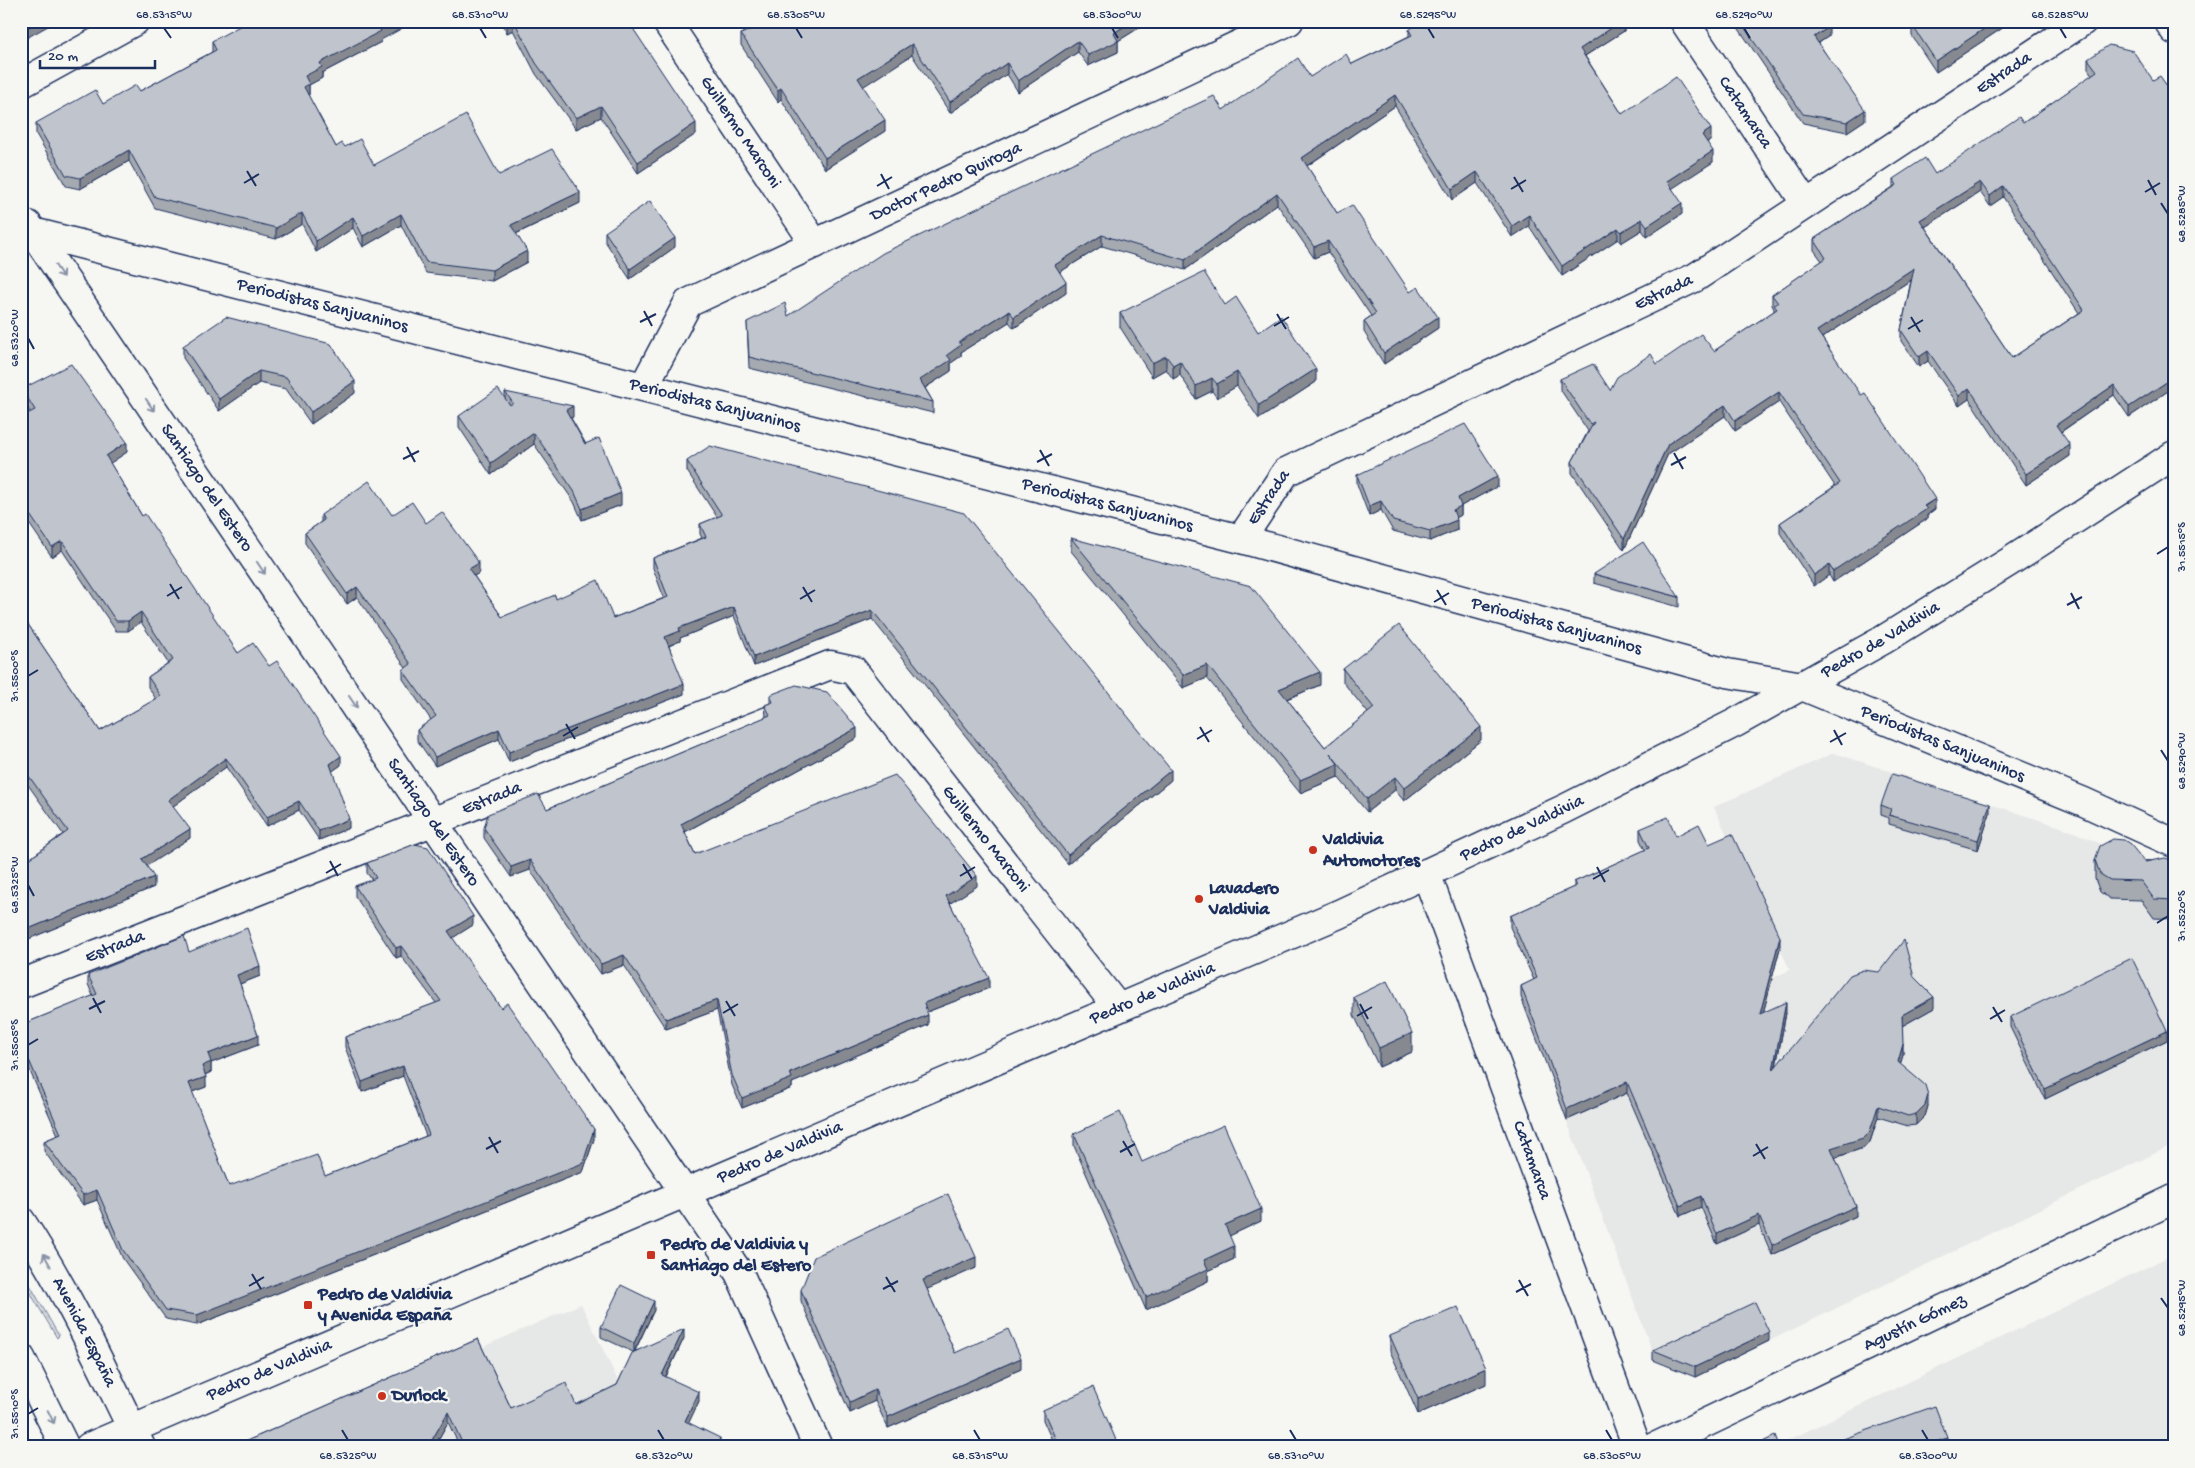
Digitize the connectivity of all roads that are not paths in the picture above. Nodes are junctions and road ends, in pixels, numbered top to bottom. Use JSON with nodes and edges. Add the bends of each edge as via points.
{"nodes":[{"id":1,"x":136,"y":21,"type":"edge"},
{"id":2,"x":666,"y":21,"type":"edge"},
{"id":3,"x":1289,"y":21,"type":"edge"},
{"id":4,"x":1684,"y":21,"type":"edge"},
{"id":5,"x":2083,"y":21,"type":"edge"},
{"id":6,"x":2168,"y":21,"type":"edge"},
{"id":7,"x":2174,"y":30,"type":"edge"},
{"id":8,"x":21,"y":84,"type":"edge"},
{"id":9,"x":1806,"y":204,"type":"junction"},
{"id":10,"x":25,"y":226,"type":"edge"},
{"id":11,"x":815,"y":244,"type":"junction"},
{"id":12,"x":644,"y":386,"type":"junction"},
{"id":13,"x":2174,"y":454,"type":"edge"},
{"id":14,"x":1241,"y":539,"type":"junction"},
{"id":15,"x":853,"y":670,"type":"joint"},
{"id":16,"x":1802,"y":686,"type":"junction"},
{"id":17,"x":434,"y":821,"type":"junction"},
{"id":18,"x":2174,"y":843,"type":"edge"},
{"id":19,"x":1426,"y":873,"type":"junction"},
{"id":20,"x":21,"y":984,"type":"edge"},
{"id":21,"x":1118,"y":1008,"type":"junction"},
{"id":22,"x":685,"y":1193,"type":"junction"},
{"id":23,"x":2174,"y":1199,"type":"edge"},
{"id":24,"x":21,"y":1220,"type":"edge"},
{"id":25,"x":21,"y":1358,"type":"edge"},
{"id":26,"x":136,"y":1438,"type":"edge"},
{"id":27,"x":65,"y":1447,"type":"edge"},
{"id":28,"x":89,"y":1447,"type":"edge"},
{"id":29,"x":818,"y":1447,"type":"edge"},
{"id":30,"x":1637,"y":1447,"type":"edge"},
{"id":31,"x":1655,"y":1447,"type":"edge"}],
"edges":[{"from":1,"to":8,"type":"street"},
{"from":2,"to":11,"type":"street","name":"Guillermo Marconi"},
{"from":3,"to":11,"type":"street","name":"Doctor Pedro Quiroga"},
{"from":4,"to":9,"type":"street","name":"Catamarca"},
{"from":5,"to":9,"type":"street","name":"Estrada"},
{"from":6,"to":7,"type":"street"},
{"from":9,"to":14,"type":"street","name":"Estrada","via":[[1696,277],[1286,472]]},
{"from":10,"to":12,"type":"street","name":"Periodistas Sanjuaninos"},
{"from":10,"to":17,"type":"street","name":"Santiago del Estero","one_way":true},
{"from":11,"to":12,"type":"street","name":"Doctor Pedro Quiroga","via":[[688,303]]},
{"from":12,"to":14,"type":"street","name":"Periodistas Sanjuaninos"},
{"from":13,"to":16,"type":"street","name":"Pedro de Valdivia","via":[[1933,610]]},
{"from":14,"to":16,"type":"street","name":"Periodistas Sanjuaninos","via":[[1727,674]]},
{"from":15,"to":17,"type":"street","name":"Estrada","via":[[827,666]]},
{"from":15,"to":21,"type":"street","name":"Guillermo Marconi"},
{"from":16,"to":18,"type":"street","name":"Periodistas Sanjuaninos","via":[[2084,802]]},
{"from":16,"to":19,"type":"street","name":"Pedro de Valdivia","via":[[1630,777]]},
{"from":17,"to":20,"type":"street","name":"Estrada"},
{"from":17,"to":22,"type":"street","name":"Santiago del Estero"},
{"from":19,"to":21,"type":"street","name":"Pedro de Valdivia","via":[[1330,918]]},
{"from":19,"to":30,"type":"street","name":"Catamarca"},
{"from":21,"to":22,"type":"street","name":"Pedro de Valdivia"},
{"from":22,"to":26,"type":"street","name":"Pedro de Valdivia"},
{"from":22,"to":29,"type":"street","name":"Santiago del Estero","via":[[739,1273]]},
{"from":23,"to":31,"type":"street","name":"Agustín Gómez"},
{"from":26,"to":24,"type":"street","name":"Avenida España","one_way":true,"via":[[44,1255]]},
{"from":25,"to":27,"type":"street","one_way":true},
{"from":26,"to":28,"type":"street","name":"Pedro de Valdivia"}]}
